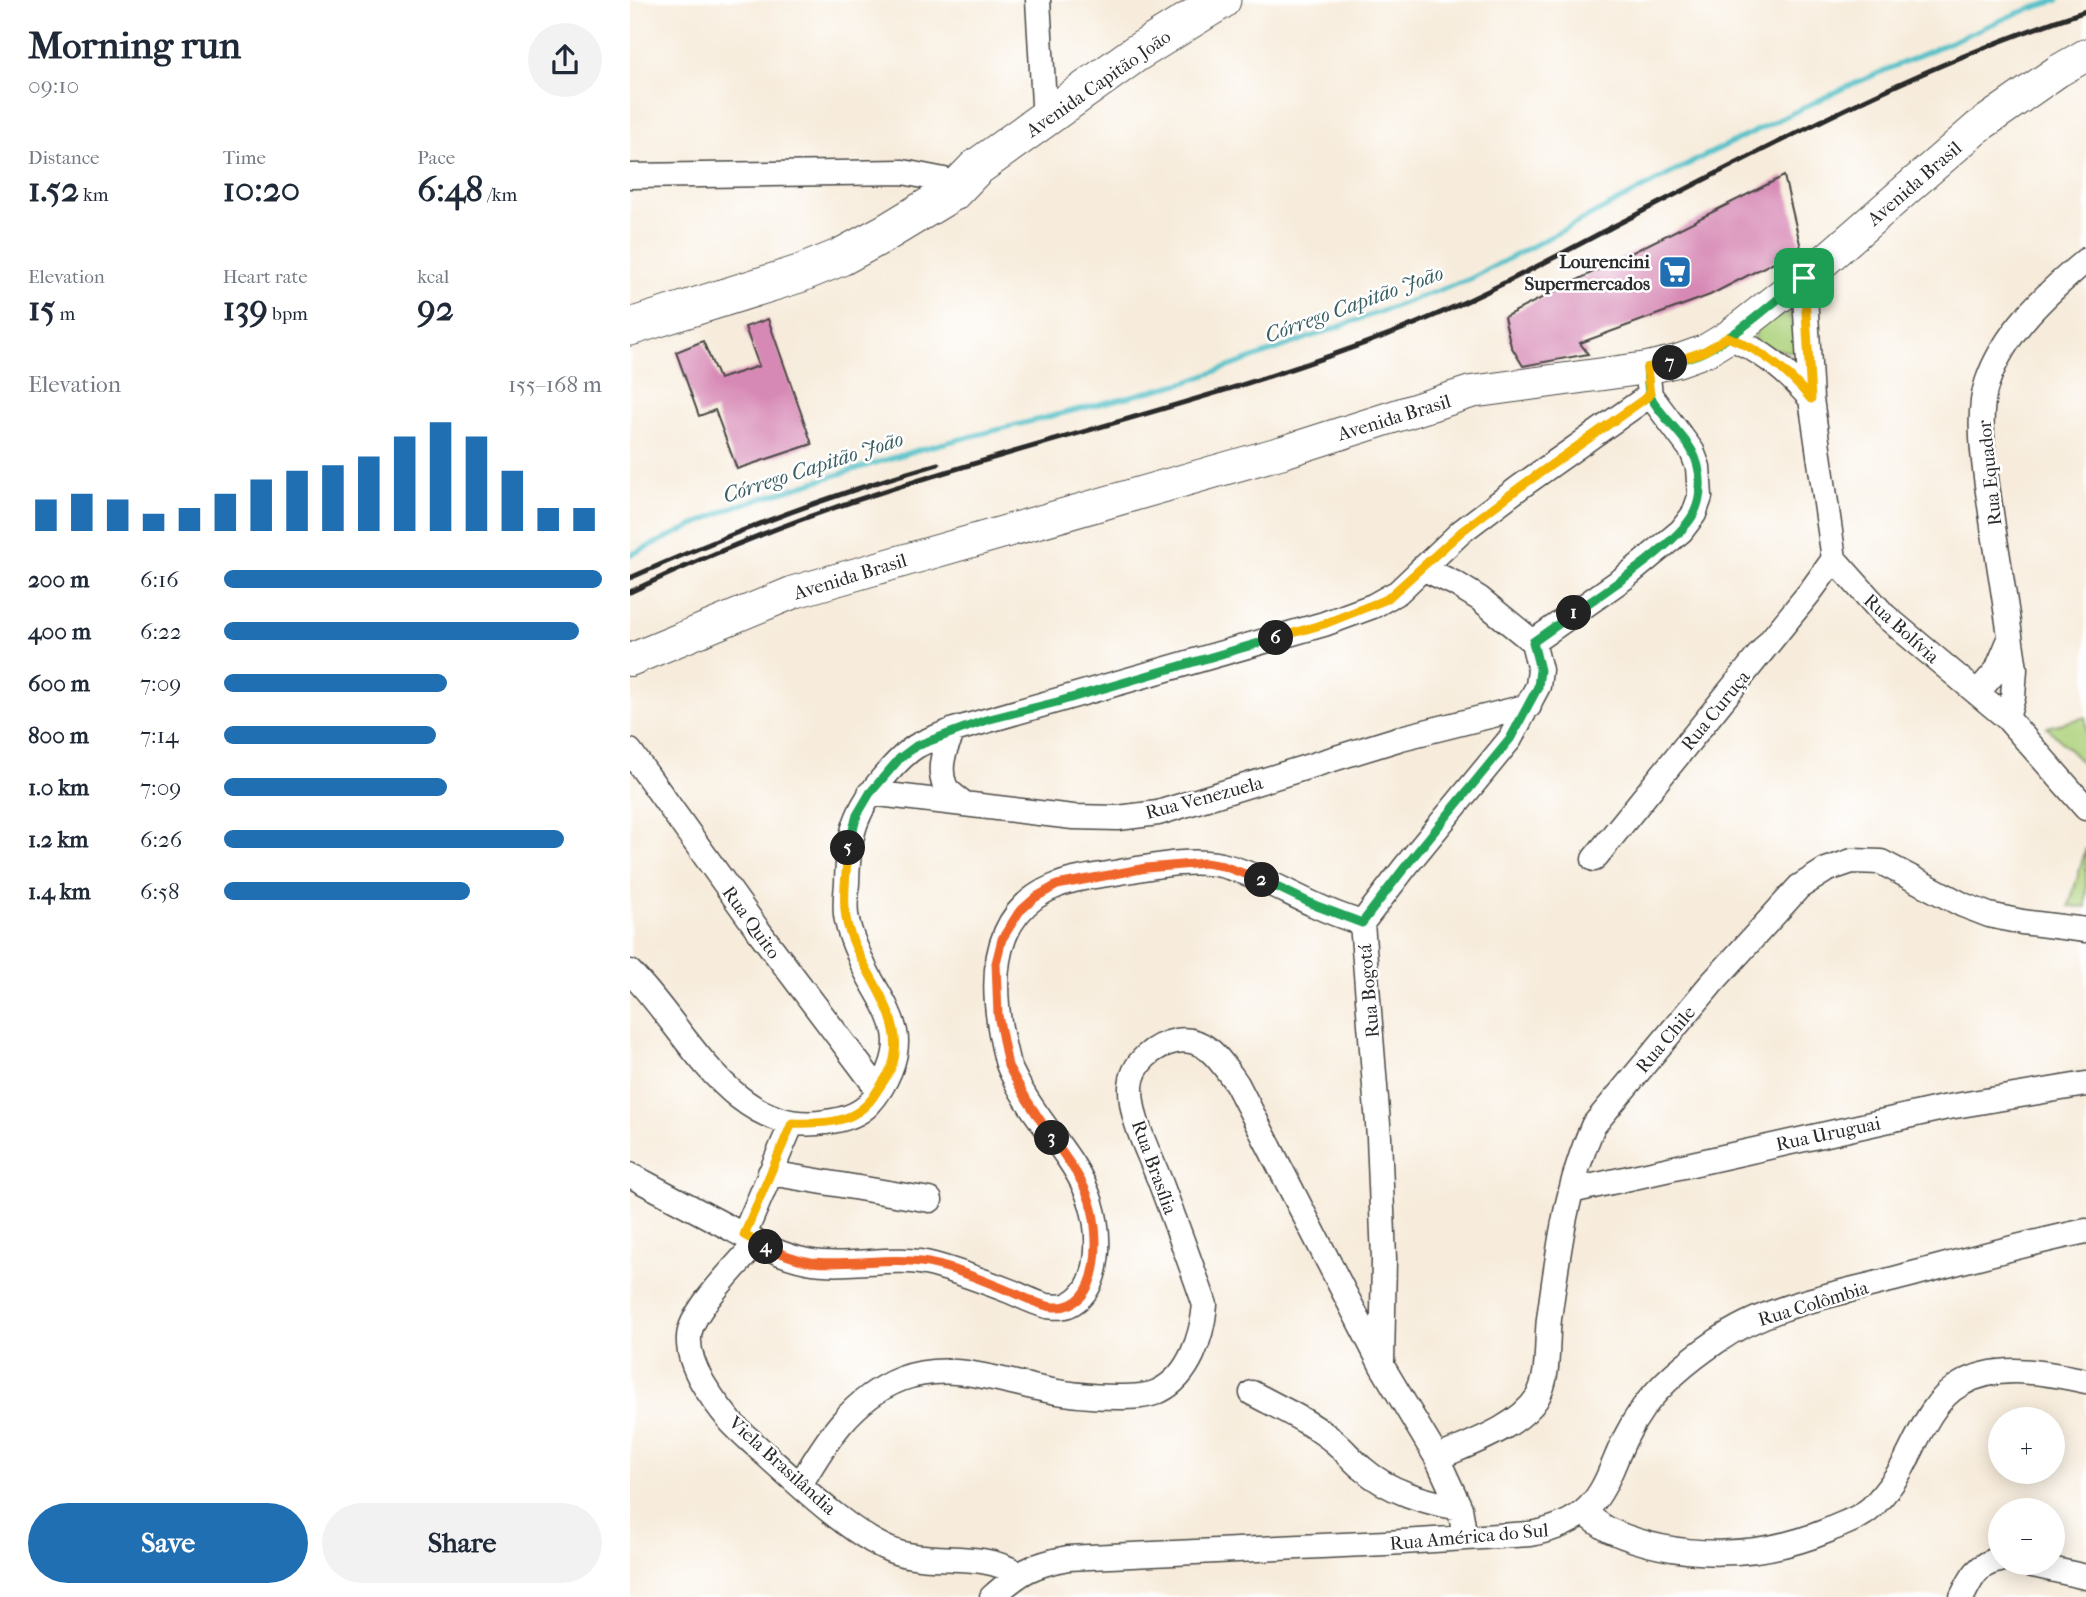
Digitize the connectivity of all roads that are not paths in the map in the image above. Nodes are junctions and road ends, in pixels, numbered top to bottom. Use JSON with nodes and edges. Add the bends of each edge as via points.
{"nodes":[{"id":1,"x":1038,"y":0,"type":"edge"},
{"id":2,"x":1222,"y":0,"type":"edge"},
{"id":3,"x":2086,"y":55,"type":"edge"},
{"id":4,"x":1045,"y":121,"type":"junction"},
{"id":5,"x":630,"y":176,"type":"edge"},
{"id":6,"x":958,"y":180,"type":"junction"},
{"id":7,"x":2086,"y":260,"type":"edge"},
{"id":8,"x":1804,"y":278,"type":"junction"},
{"id":9,"x":630,"y":327,"type":"edge"},
{"id":10,"x":1728,"y":337,"type":"junction"},
{"id":11,"x":1648,"y":381,"type":"junction"},
{"id":12,"x":1811,"y":399,"type":"junction"},
{"id":13,"x":1834,"y":559,"type":"junction"},
{"id":14,"x":1422,"y":568,"type":"junction"},
{"id":15,"x":2010,"y":639,"type":"junction"},
{"id":16,"x":1533,"y":642,"type":"junction"},
{"id":17,"x":630,"y":660,"type":"edge"},
{"id":18,"x":1977,"y":693,"type":"junction"},
{"id":19,"x":1529,"y":706,"type":"junction"},
{"id":20,"x":2007,"y":718,"type":"junction"},
{"id":21,"x":954,"y":730,"type":"junction"},
{"id":22,"x":630,"y":751,"type":"edge"},
{"id":23,"x":870,"y":793,"type":"junction"},
{"id":24,"x":962,"y":802,"type":"junction"},
{"id":25,"x":2086,"y":808,"type":"edge"},
{"id":26,"x":1594,"y":859,"type":"dead end"},
{"id":27,"x":1362,"y":923,"type":"junction"},
{"id":28,"x":2086,"y":930,"type":"edge"},
{"id":29,"x":630,"y":972,"type":"edge"},
{"id":30,"x":2086,"y":1084,"type":"edge"},
{"id":31,"x":878,"y":1089,"type":"junction"},
{"id":32,"x":792,"y":1123,"type":"junction"},
{"id":33,"x":770,"y":1173,"type":"junction"},
{"id":34,"x":630,"y":1175,"type":"edge"},
{"id":35,"x":1571,"y":1191,"type":"junction"},
{"id":36,"x":930,"y":1200,"type":"dead end"},
{"id":37,"x":2086,"y":1231,"type":"edge"},
{"id":38,"x":750,"y":1239,"type":"junction"},
{"id":39,"x":1382,"y":1367,"type":"junction"},
{"id":40,"x":2086,"y":1381,"type":"edge"},
{"id":41,"x":1252,"y":1393,"type":"dead end"},
{"id":42,"x":1437,"y":1458,"type":"junction"},
{"id":43,"x":800,"y":1485,"type":"junction"},
{"id":44,"x":1460,"y":1508,"type":"junction"},
{"id":45,"x":1585,"y":1513,"type":"junction"},
{"id":46,"x":1465,"y":1538,"type":"junction"},
{"id":47,"x":1988,"y":1564,"type":"edge"},
{"id":48,"x":2065,"y":1572,"type":"edge"},
{"id":49,"x":1018,"y":1574,"type":"junction"},
{"id":50,"x":2086,"y":1577,"type":"edge"},
{"id":51,"x":992,"y":1597,"type":"edge"},
{"id":52,"x":1962,"y":1597,"type":"edge"}],
"edges":[{"from":1,"to":4,"type":"street"},
{"from":2,"to":4,"type":"highway","name":"Avenida Capitão João","via":[[1135,54]]},
{"from":3,"to":8,"type":"main road","name":"Avenida Brasil","via":[[1978,127]]},
{"from":4,"to":6,"type":"highway","name":"Avenida Capitão João"},
{"from":5,"to":6,"type":"street","via":[[903,172]]},
{"from":6,"to":9,"type":"highway","name":"Avenida Capitão João","via":[[740,291]]},
{"from":7,"to":15,"type":"street","name":"Rua Equador","via":[[2022,320],[1986,384],[1982,424],[1986,472]]},
{"from":8,"to":10,"type":"main road","name":"Avenida Brasil"},
{"from":8,"to":12,"type":"street"},
{"from":10,"to":11,"type":"main road","name":"Avenida Brasil","via":[[1677,361]]},
{"from":10,"to":12,"type":"street","via":[[1762,352]]},
{"from":11,"to":14,"type":"street"},
{"from":11,"to":16,"type":"street","via":[[1699,467],[1700,497],[1694,514],[1681,531],[1624,578]]},
{"from":11,"to":17,"type":"main road","name":"Avenida Brasil","via":[[1471,392],[1270,456],[794,592]]},
{"from":12,"to":13,"type":"street"},
{"from":13,"to":18,"type":"street","name":"Rua Bolívia","via":[[1884,615]]},
{"from":13,"to":26,"type":"street","name":"Rua Curuça"},
{"from":14,"to":16,"type":"street","via":[[1480,599]]},
{"from":14,"to":21,"type":"street","via":[[1387,599],[1333,621]]},
{"from":15,"to":18,"type":"street","via":[[1997,670]]},
{"from":15,"to":20,"type":"street","name":"Rua Equador","via":[[2015,669]]},
{"from":16,"to":19,"type":"street","name":"Rua Bogotá","via":[[1540,670]]},
{"from":18,"to":20,"type":"street","name":"Rua Bolívia"},
{"from":19,"to":24,"type":"street","name":"Rua Venezuela","via":[[1401,738],[1158,813],[1073,817]]},
{"from":19,"to":27,"type":"street","name":"Rua Bogotá","via":[[1510,739]]},
{"from":20,"to":25,"type":"street","name":"Rua Bolívia"},
{"from":21,"to":23,"type":"street","via":[[916,746]]},
{"from":21,"to":24,"type":"street","via":[[942,768],[946,788]]},
{"from":22,"to":31,"type":"street","name":"Rua Quito"},
{"from":23,"to":24,"type":"street","name":"Rua Venezuela"},
{"from":23,"to":31,"type":"street","via":[[849,842],[846,918],[895,1032],[890,1071]]},
{"from":27,"to":38,"type":"street","via":[[1272,884],[1205,863],[1146,868],[1057,885],[1019,912],[1002,939],[996,963],[998,1015],[1008,1066],[1070,1163],[1096,1224],[1094,1269],[1087,1287],[1072,1303],[1043,1305],[929,1264],[809,1261]]},
{"from":27,"to":39,"type":"street","name":"Rua Bogotá","via":[[1379,1136]]},
{"from":28,"to":35,"type":"street","name":"Rua Chile","via":[[1989,915],[1881,862],[1852,861],[1826,870],[1799,887],[1608,1106],[1593,1126]]},
{"from":29,"to":32,"type":"street","via":[[709,1069],[739,1098]]},
{"from":30,"to":35,"type":"street","name":"Rua Uruguai","via":[[1943,1108]]},
{"from":31,"to":32,"type":"street","via":[[871,1102],[850,1116],[817,1124]]},
{"from":32,"to":33,"type":"street","name":"Viela Brasilândia"},
{"from":33,"to":36,"type":"street"},
{"from":33,"to":38,"type":"street","name":"Viela Brasilândia"},
{"from":34,"to":38,"type":"street"},
{"from":35,"to":42,"type":"street","name":"Rua Chile","via":[[1538,1396],[1504,1426]]},
{"from":37,"to":45,"type":"street","name":"Rua Colômbia","via":[[1809,1301],[1719,1339],[1677,1371],[1648,1403]]},
{"from":38,"to":43,"type":"street","name":"Viela Brasilândia","via":[[698,1312],[689,1346],[708,1391],[733,1424]]},
{"from":39,"to":42,"type":"street","name":"Rua Brasília"},
{"from":39,"to":43,"type":"street","name":"Rua Brasília","via":[[1237,1084],[1202,1043],[1174,1041],[1138,1064],[1131,1087],[1136,1120],[1205,1305],[1198,1341],[1176,1378],[1159,1392],[1103,1397],[963,1372],[920,1374],[883,1388],[854,1408],[823,1446]]},
{"from":40,"to":45,"type":"street","via":[[2024,1371],[1999,1372],[1961,1384],[1945,1395],[1896,1478],[1872,1508],[1795,1542],[1751,1552],[1698,1553],[1639,1541],[1609,1530]]},
{"from":41,"to":44,"type":"street","via":[[1331,1439],[1393,1489]]},
{"from":42,"to":44,"type":"street","name":"Rua Brasília"},
{"from":43,"to":49,"type":"street","name":"Viela Brasilândia","via":[[869,1539],[897,1552],[988,1562]]},
{"from":44,"to":46,"type":"street","name":"Rua Brasília"},
{"from":45,"to":46,"type":"street","name":"Rua América do Sul","via":[[1550,1530]]},
{"from":46,"to":49,"type":"street","name":"Rua América do Sul","via":[[1068,1558]]},
{"from":47,"to":52,"type":"street","via":[[1972,1576]]},
{"from":48,"to":50,"type":"street"},
{"from":49,"to":51,"type":"street"}]}
